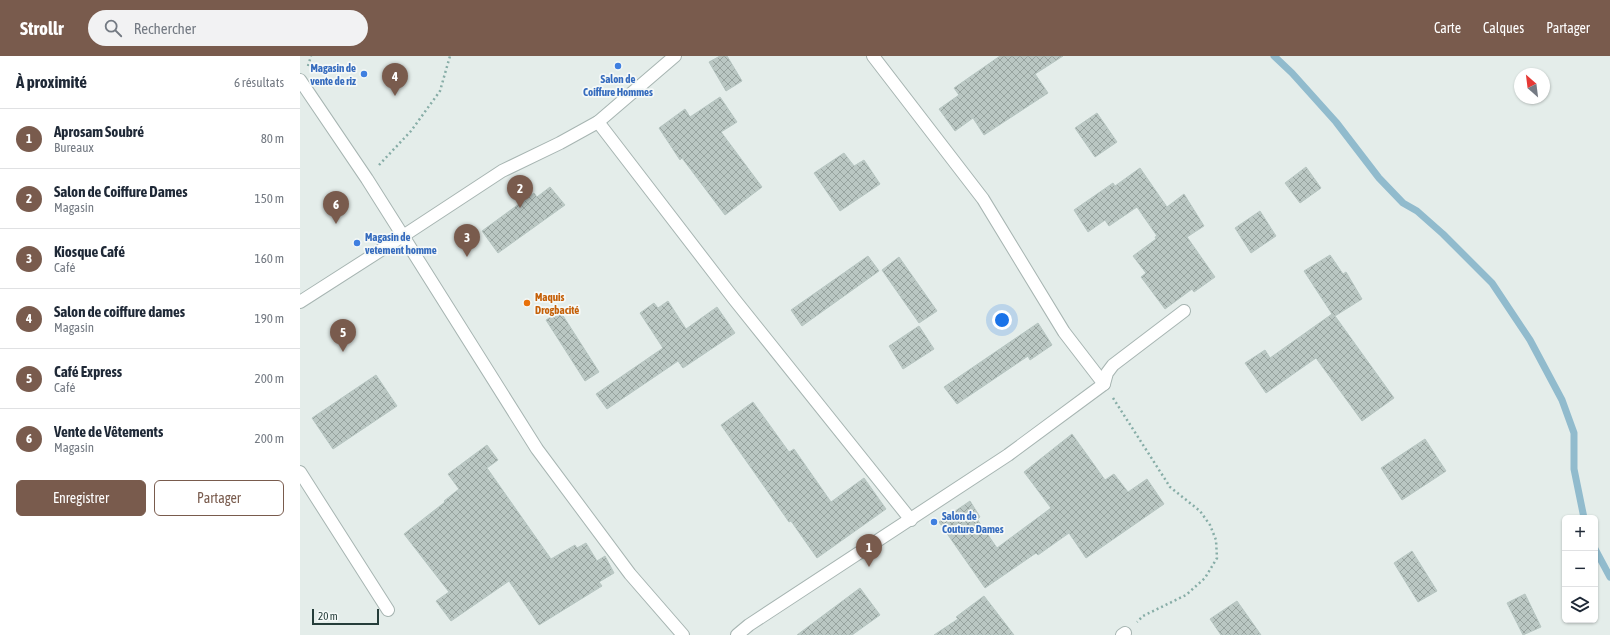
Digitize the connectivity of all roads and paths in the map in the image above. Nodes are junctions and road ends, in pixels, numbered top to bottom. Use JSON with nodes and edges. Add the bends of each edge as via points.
{"nodes":[{"id":1,"x":450,"y":56,"type":"edge"},
{"id":2,"x":675,"y":56,"type":"edge"},
{"id":3,"x":873,"y":56,"type":"edge"},
{"id":4,"x":300,"y":80,"type":"edge"},
{"id":5,"x":598,"y":122,"type":"junction"},
{"id":6,"x":367,"y":179,"type":"junction"},
{"id":7,"x":403,"y":236,"type":"junction"},
{"id":8,"x":300,"y":302,"type":"edge"},
{"id":9,"x":1184,"y":311,"type":"dead end"},
{"id":10,"x":1104,"y":384,"type":"junction"},
{"id":11,"x":300,"y":472,"type":"edge"},
{"id":12,"x":911,"y":520,"type":"junction"},
{"id":13,"x":388,"y":610,"type":"dead end"},
{"id":14,"x":1124,"y":634,"type":"edge"},
{"id":15,"x":683,"y":635,"type":"edge"},
{"id":16,"x":738,"y":635,"type":"edge"}],
"edges":[{"from":1,"to":6,"type":"path","via":[[440,91],[411,131]]},
{"from":2,"to":5,"type":"street"},
{"from":3,"to":10,"type":"street","via":[[983,199],[1064,332]]},
{"from":4,"to":6,"type":"street"},
{"from":5,"to":7,"type":"street","via":[[502,171]]},
{"from":5,"to":12,"type":"street","via":[[734,299]]},
{"from":6,"to":7,"type":"street"},
{"from":7,"to":8,"type":"street"},
{"from":7,"to":15,"type":"street","via":[[537,450],[630,574]]},
{"from":9,"to":10,"type":"street","via":[[1113,365]]},
{"from":10,"to":12,"type":"street","via":[[1008,456]]},
{"from":10,"to":14,"type":"path","via":[[1170,487],[1200,511],[1216,540],[1217,558],[1205,578],[1186,595],[1143,616]]},
{"from":11,"to":13,"type":"street"},
{"from":12,"to":16,"type":"street","via":[[749,625]]}]}
